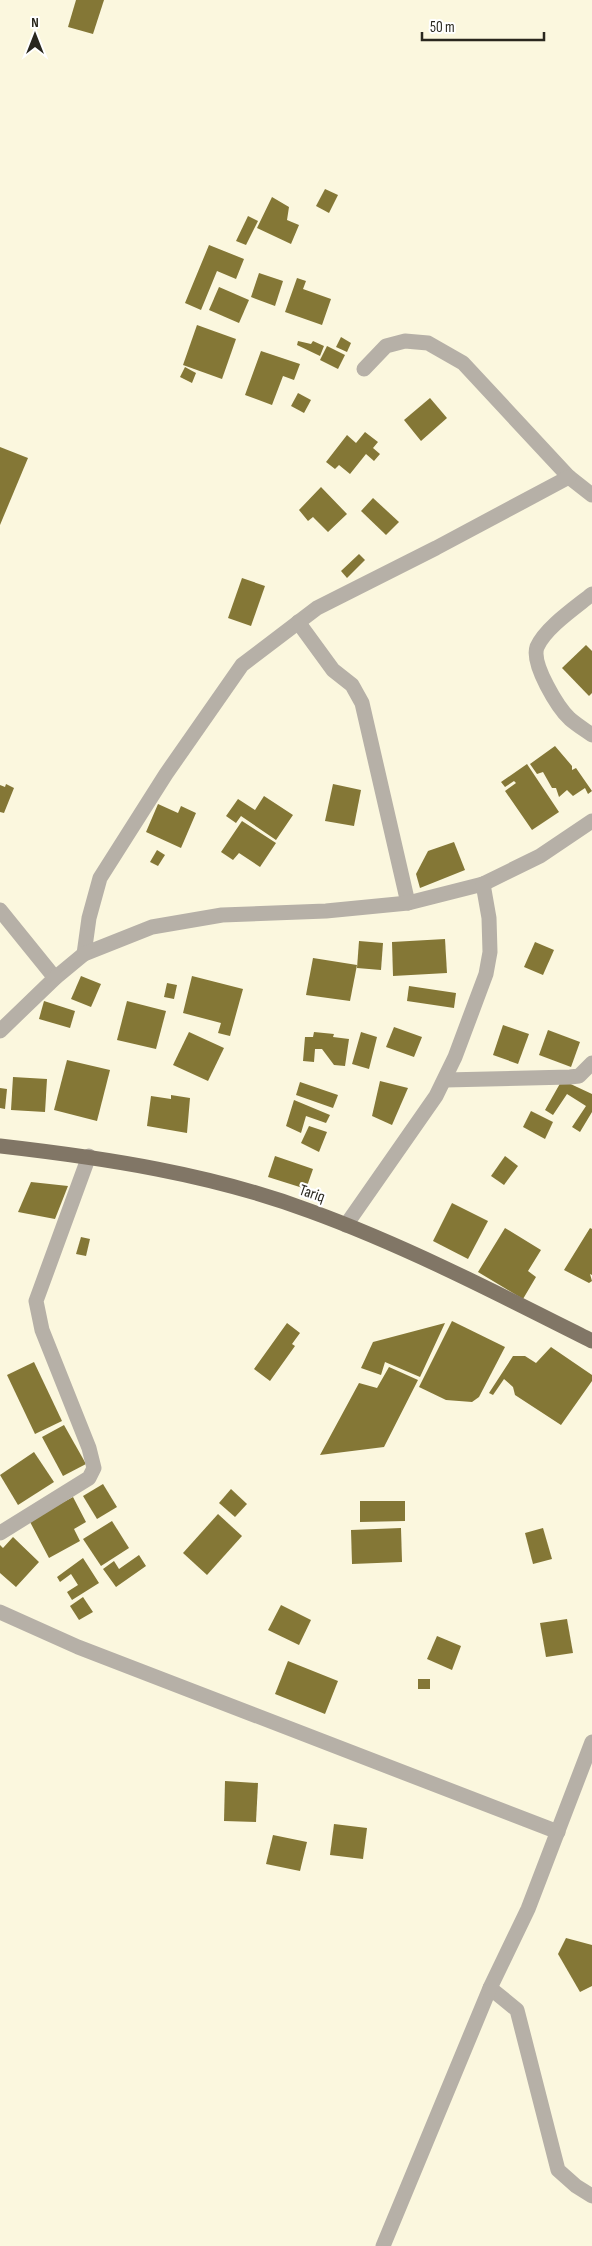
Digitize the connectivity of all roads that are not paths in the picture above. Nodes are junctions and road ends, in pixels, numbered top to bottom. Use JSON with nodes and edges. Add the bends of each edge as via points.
{"nodes":[{"id":1,"x":364,"y":369,"type":"dead end"},
{"id":2,"x":569,"y":476,"type":"junction"},
{"id":3,"x":592,"y":495,"type":"edge"},
{"id":4,"x":592,"y":594,"type":"edge"},
{"id":5,"x":298,"y":622,"type":"junction"},
{"id":6,"x":592,"y":735,"type":"edge"},
{"id":7,"x":592,"y":821,"type":"edge"},
{"id":8,"x":483,"y":884,"type":"junction"},
{"id":9,"x":408,"y":903,"type":"junction"},
{"id":10,"x":0,"y":910,"type":"edge"},
{"id":11,"x":84,"y":954,"type":"junction"},
{"id":12,"x":55,"y":978,"type":"junction"},
{"id":13,"x":0,"y":1031,"type":"edge"},
{"id":14,"x":592,"y":1063,"type":"edge"},
{"id":15,"x":445,"y":1080,"type":"junction"},
{"id":16,"x":0,"y":1146,"type":"edge"},
{"id":17,"x":89,"y":1156,"type":"junction"},
{"id":18,"x":346,"y":1225,"type":"junction"},
{"id":19,"x":592,"y":1341,"type":"edge"},
{"id":20,"x":0,"y":1533,"type":"edge"},
{"id":21,"x":0,"y":1612,"type":"edge"},
{"id":22,"x":592,"y":1742,"type":"edge"},
{"id":23,"x":558,"y":1832,"type":"junction"},
{"id":24,"x":490,"y":1988,"type":"junction"},
{"id":25,"x":592,"y":2196,"type":"edge"},
{"id":26,"x":383,"y":2246,"type":"edge"}],
"edges":[{"from":1,"to":2,"type":"street","via":[[386,346],[405,341],[428,343],[463,363]]},
{"from":2,"to":3,"type":"street"},
{"from":2,"to":5,"type":"street","via":[[317,608]]},
{"from":4,"to":6,"type":"street","via":[[548,632],[537,648],[537,663],[548,687],[569,718]]},
{"from":5,"to":9,"type":"street","via":[[333,670],[352,685],[362,703]]},
{"from":5,"to":11,"type":"street","via":[[242,665],[166,774],[100,878],[89,918]]},
{"from":7,"to":8,"type":"street","via":[[540,856]]},
{"from":8,"to":9,"type":"street"},
{"from":8,"to":15,"type":"street","via":[[489,935],[486,974]]},
{"from":9,"to":11,"type":"street","via":[[326,911],[222,915],[152,927]]},
{"from":10,"to":12,"type":"street"},
{"from":11,"to":12,"type":"street"},
{"from":12,"to":13,"type":"street"},
{"from":14,"to":15,"type":"street","via":[[579,1076]]},
{"from":15,"to":18,"type":"street"},
{"from":16,"to":17,"type":"main road","name":"Tariq"},
{"from":17,"to":18,"type":"main road","name":"Tariq","via":[[230,1186]]},
{"from":17,"to":20,"type":"street","via":[[36,1302],[42,1330],[90,1448],[94,1468],[89,1478]]},
{"from":18,"to":19,"type":"main road","name":"Tariq"},
{"from":21,"to":23,"type":"street","via":[[78,1647]]},
{"from":22,"to":23,"type":"street"},
{"from":23,"to":24,"type":"street","via":[[528,1909]]},
{"from":24,"to":25,"type":"street","via":[[517,2010],[558,2170]]},
{"from":24,"to":26,"type":"street"}]}
